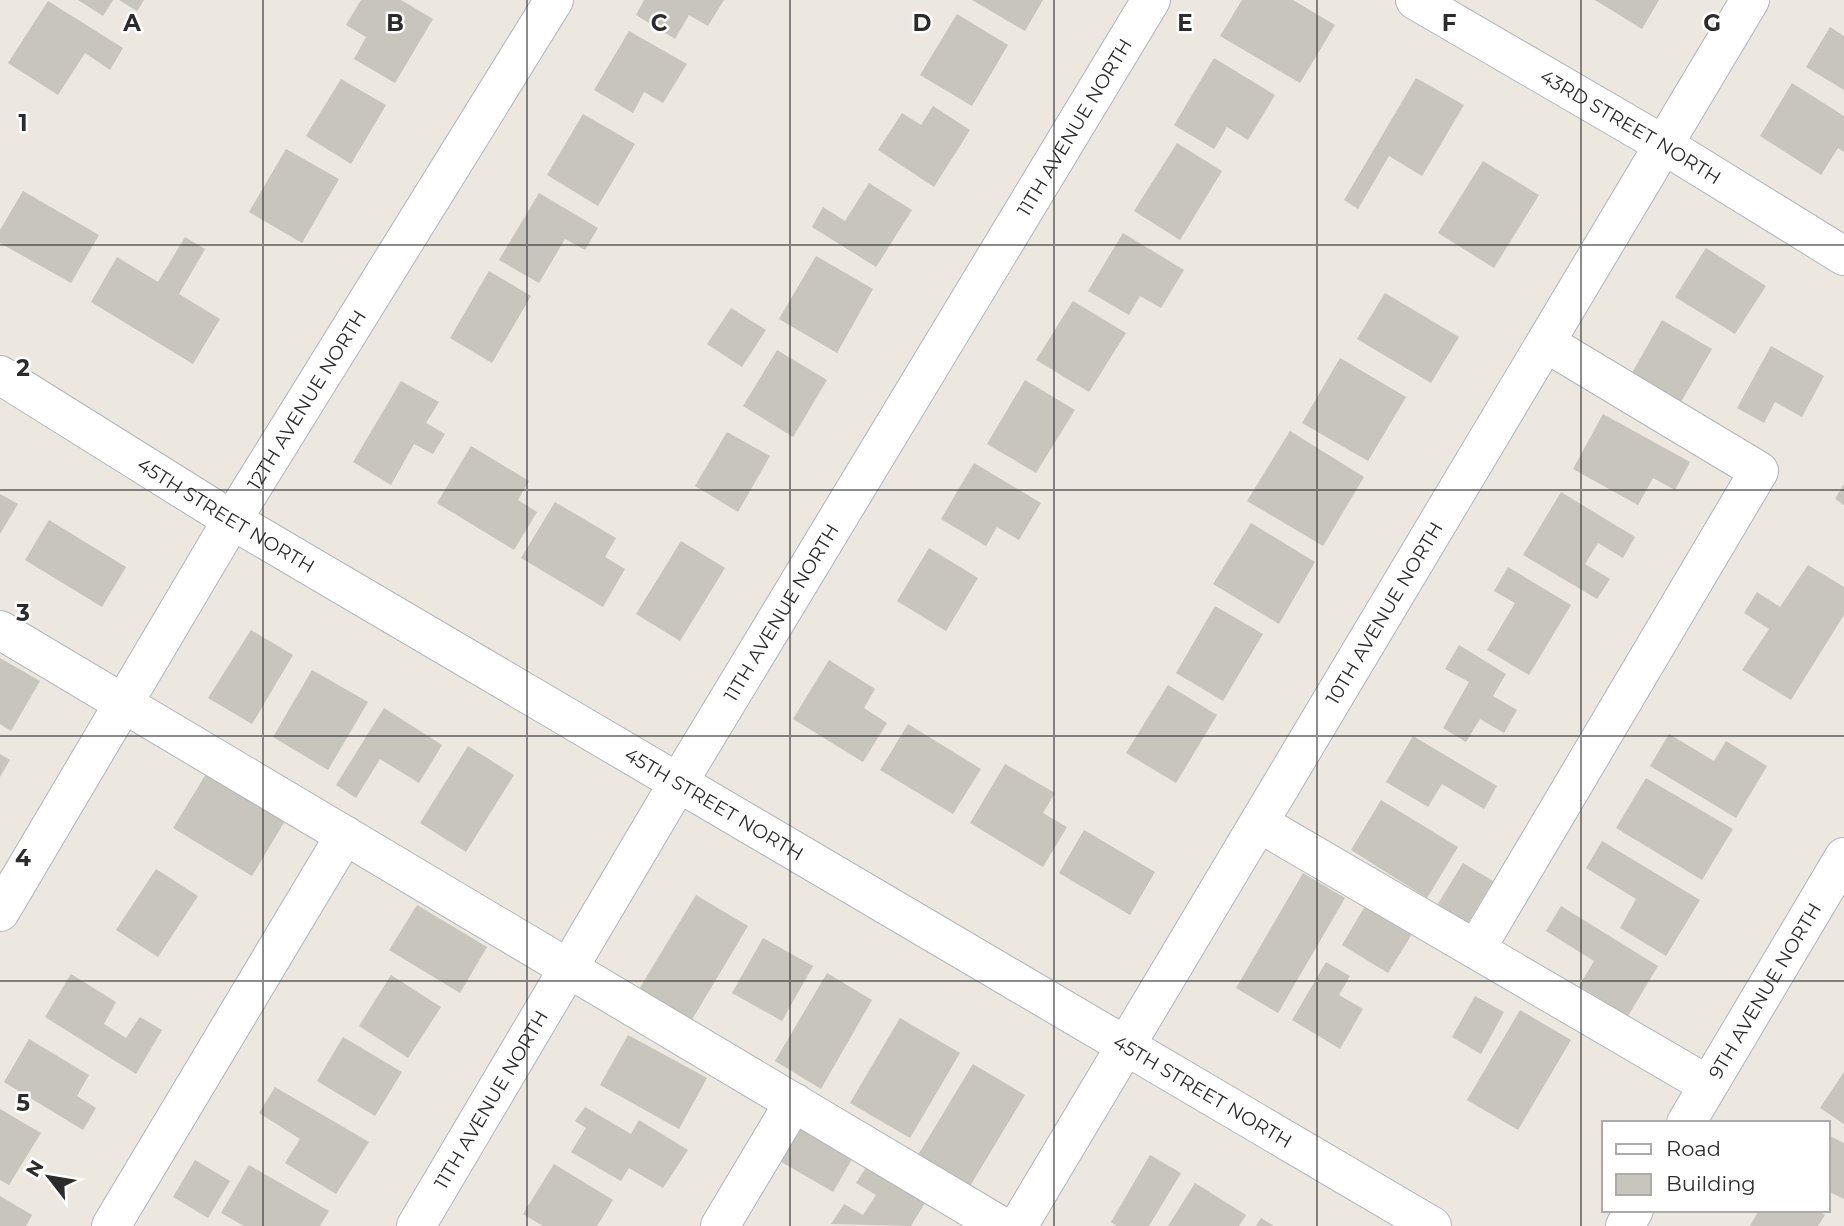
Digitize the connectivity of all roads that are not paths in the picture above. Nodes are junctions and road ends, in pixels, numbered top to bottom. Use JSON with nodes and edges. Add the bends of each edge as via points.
{"nodes":[{"id":1,"x":554,"y":0,"type":"edge"},
{"id":2,"x":1151,"y":0,"type":"edge"},
{"id":3,"x":1751,"y":0,"type":"edge"},
{"id":4,"x":1432,"y":4,"type":"edge"},
{"id":5,"x":1664,"y":145,"type":"junction"},
{"id":6,"x":1844,"y":256,"type":"edge"},
{"id":7,"x":1546,"y":343,"type":"junction"},
{"id":8,"x":0,"y":375,"type":"edge"},
{"id":9,"x":232,"y":520,"type":"junction"},
{"id":10,"x":0,"y":630,"type":"edge"},
{"id":11,"x":124,"y":703,"type":"junction"},
{"id":12,"x":678,"y":783,"type":"junction"},
{"id":13,"x":1259,"y":823,"type":"junction"},
{"id":14,"x":345,"y":835,"type":"junction"},
{"id":15,"x":1844,"y":857,"type":"edge"},
{"id":16,"x":0,"y":912,"type":"edge"},
{"id":17,"x":1476,"y":949,"type":"junction"},
{"id":18,"x":569,"y":968,"type":"junction"},
{"id":19,"x":1125,"y":1047,"type":"junction"},
{"id":20,"x":1708,"y":1085,"type":"junction"},
{"id":21,"x":794,"y":1102,"type":"junction"},
{"id":22,"x":1687,"y":1121,"type":"edge"},
{"id":23,"x":111,"y":1226,"type":"edge"},
{"id":24,"x":416,"y":1226,"type":"edge"},
{"id":25,"x":720,"y":1226,"type":"edge"},
{"id":26,"x":1001,"y":1226,"type":"edge"},
{"id":27,"x":1018,"y":1226,"type":"edge"},
{"id":28,"x":1432,"y":1226,"type":"edge"}],
"edges":[{"from":1,"to":9,"type":"street","name":"12TH AVENUE NORTH"},
{"from":2,"to":12,"type":"street","name":"11TH AVENUE NORTH"},
{"from":3,"to":5,"type":"street","name":"10TH AVENUE NORTH"},
{"from":4,"to":5,"type":"street","name":"43RD STREET NORTH"},
{"from":5,"to":6,"type":"street","name":"43RD STREET NORTH"},
{"from":5,"to":7,"type":"street","name":"10TH AVENUE NORTH"},
{"from":7,"to":13,"type":"street","name":"10TH AVENUE NORTH"},
{"from":7,"to":17,"type":"street","via":[[1759,471]]},
{"from":8,"to":9,"type":"street","name":"45TH STREET NORTH"},
{"from":9,"to":11,"type":"street","name":"12TH AVENUE NORTH"},
{"from":9,"to":12,"type":"street","name":"45TH STREET NORTH"},
{"from":10,"to":11,"type":"street"},
{"from":11,"to":14,"type":"street"},
{"from":11,"to":16,"type":"street","name":"12TH AVENUE NORTH"},
{"from":12,"to":18,"type":"street","name":"11TH AVENUE NORTH"},
{"from":12,"to":19,"type":"street","name":"45TH STREET NORTH"},
{"from":13,"to":17,"type":"street"},
{"from":13,"to":19,"type":"street","name":"10TH AVENUE NORTH"},
{"from":14,"to":18,"type":"street"},
{"from":14,"to":23,"type":"street"},
{"from":15,"to":20,"type":"street","name":"9TH AVENUE NORTH"},
{"from":17,"to":20,"type":"street"},
{"from":18,"to":21,"type":"street"},
{"from":18,"to":24,"type":"street","name":"11TH AVENUE NORTH"},
{"from":19,"to":27,"type":"street","name":"10TH AVENUE NORTH"},
{"from":19,"to":28,"type":"street","name":"45TH STREET NORTH"},
{"from":20,"to":22,"type":"street","name":"9TH AVENUE NORTH"},
{"from":21,"to":25,"type":"street"},
{"from":21,"to":26,"type":"street"}]}
